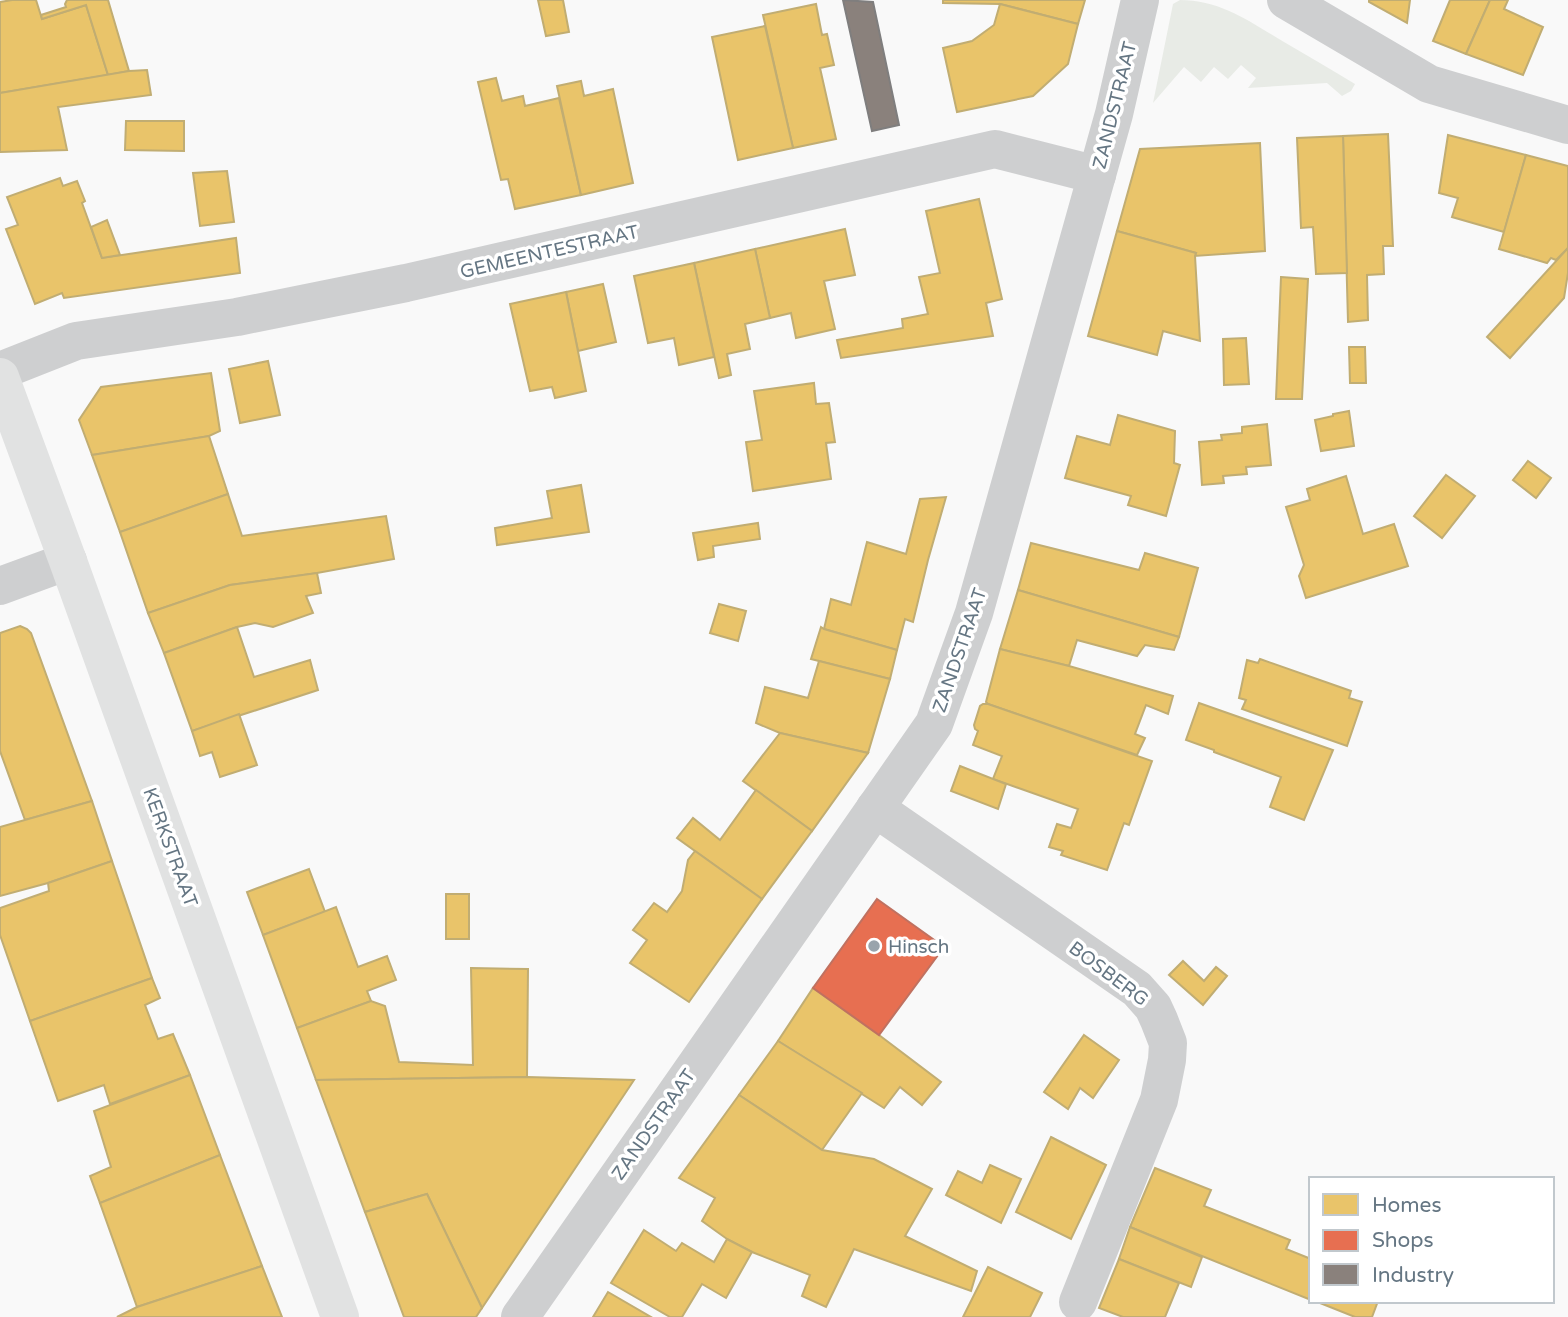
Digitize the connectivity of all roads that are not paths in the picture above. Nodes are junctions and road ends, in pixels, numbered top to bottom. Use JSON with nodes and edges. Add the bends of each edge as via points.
{"nodes":[{"id":1,"x":1140,"y":0,"type":"edge"},
{"id":2,"x":1286,"y":0,"type":"edge"},
{"id":3,"x":1568,"y":125,"type":"edge"},
{"id":4,"x":1097,"y":176,"type":"junction"},
{"id":5,"x":0,"y":371,"type":"edge"},
{"id":6,"x":0,"y":377,"type":"edge"},
{"id":7,"x":68,"y":561,"type":"junction"},
{"id":8,"x":0,"y":586,"type":"edge"},
{"id":9,"x":875,"y":808,"type":"junction"},
{"id":10,"x":1078,"y":1302,"type":"dead end"},
{"id":11,"x":340,"y":1317,"type":"edge"},
{"id":12,"x":520,"y":1317,"type":"edge"}],
"edges":[{"from":1,"to":4,"type":"street","name":"ZANDSTRAAT"},
{"from":2,"to":3,"type":"street","via":[[1429,84]]},
{"from":4,"to":5,"type":"street","name":"GEMEENTESTRAAT","via":[[995,149],[406,284],[237,317],[76,341]]},
{"from":4,"to":9,"type":"street","name":"ZANDSTRAAT","via":[[974,613],[934,724]]},
{"from":6,"to":7,"type":"main road","name":"KERKSTRAAT"},
{"from":7,"to":8,"type":"street"},
{"from":7,"to":11,"type":"main road","name":"KERKSTRAAT"},
{"from":9,"to":10,"type":"street","name":"BOSBERG","via":[[1137,989],[1159,1020],[1168,1043],[1159,1100]]},
{"from":9,"to":12,"type":"street","name":"ZANDSTRAAT"}]}
